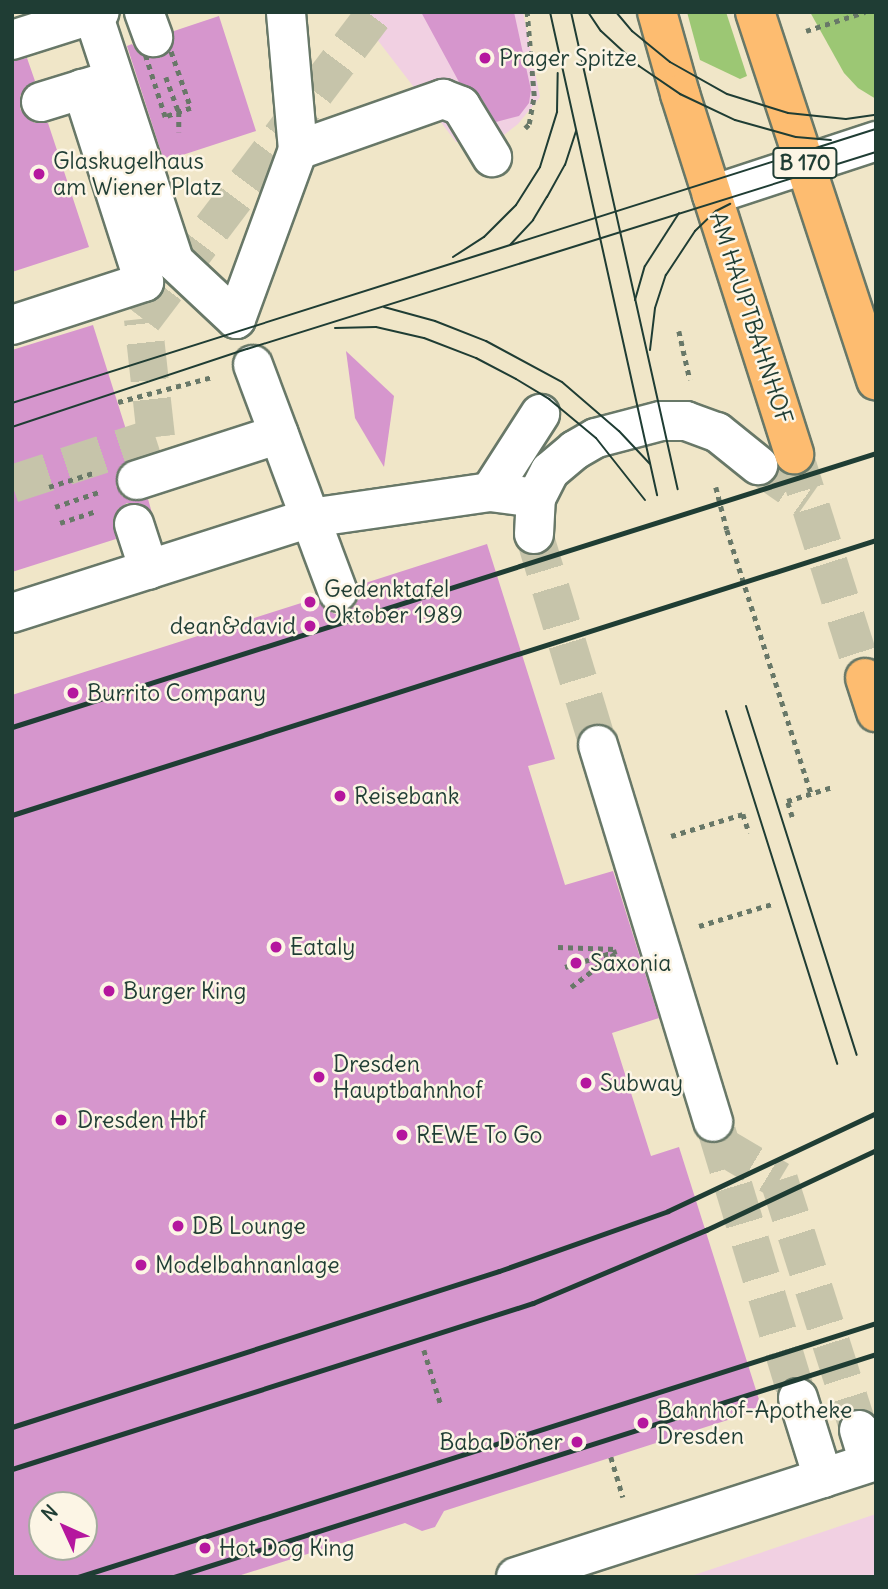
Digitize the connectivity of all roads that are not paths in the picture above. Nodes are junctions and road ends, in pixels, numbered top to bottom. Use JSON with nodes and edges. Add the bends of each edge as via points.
{"nodes":[{"id":1,"x":286,"y":12,"type":"edge"},
{"id":2,"x":657,"y":12,"type":"edge"},
{"id":3,"x":77,"y":16,"type":"edge"},
{"id":4,"x":760,"y":28,"type":"edge"},
{"id":5,"x":12,"y":40,"type":"edge"},
{"id":6,"x":98,"y":84,"type":"junction"},
{"id":7,"x":41,"y":102,"type":"dead end"},
{"id":8,"x":876,"y":141,"type":"edge"},
{"id":9,"x":298,"y":150,"type":"junction"},
{"id":10,"x":492,"y":157,"type":"dead end"},
{"id":11,"x":805,"y":165,"type":"junction"},
{"id":12,"x":709,"y":189,"type":"junction"},
{"id":13,"x":160,"y":273,"type":"junction"},
{"id":14,"x":12,"y":325,"type":"edge"},
{"id":15,"x":253,"y":366,"type":"road end"},
{"id":16,"x":876,"y":381,"type":"edge"},
{"id":17,"x":540,"y":414,"type":"dead end"},
{"id":18,"x":279,"y":434,"type":"junction"},
{"id":19,"x":776,"y":459,"type":"joint"},
{"id":20,"x":490,"y":492,"type":"junction"},
{"id":21,"x":310,"y":519,"type":"junction"},
{"id":22,"x":149,"y":570,"type":"junction"},
{"id":23,"x":338,"y":592,"type":"dead end"},
{"id":24,"x":12,"y":613,"type":"edge"},
{"id":25,"x":598,"y":745,"type":"tunnel mouth"},
{"id":26,"x":713,"y":1122,"type":"tunnel mouth"},
{"id":27,"x":798,"y":1398,"type":"tunnel mouth"},
{"id":28,"x":868,"y":1451,"type":"edge"},
{"id":29,"x":823,"y":1478,"type":"junction"},
{"id":30,"x":516,"y":1577,"type":"edge"}],
"edges":[{"from":1,"to":9,"type":"street"},
{"from":2,"to":12,"type":"main road","name":"AM HAUPTBAHNHOF"},
{"from":3,"to":5,"type":"street"},
{"from":3,"to":6,"type":"street"},
{"from":4,"to":11,"type":"main road","number":"B 170"},
{"from":6,"to":7,"type":"street"},
{"from":6,"to":13,"type":"street"},
{"from":8,"to":11,"type":"street"},
{"from":9,"to":10,"type":"street","via":[[443,99],[461,106]]},
{"from":9,"to":13,"type":"street","via":[[236,319]]},
{"from":11,"to":12,"type":"street"},
{"from":11,"to":16,"type":"main road","number":"B 170"},
{"from":12,"to":19,"type":"main road","name":"AM HAUPTBAHNHOF"},
{"from":13,"to":14,"type":"street"},
{"from":15,"to":18,"type":"street"},
{"from":17,"to":20,"type":"street"},
{"from":18,"to":21,"type":"street"},
{"from":18,"to":22,"type":"street","via":[[136,490]]},
{"from":19,"to":20,"type":"street","name":"AM HAUPTBAHNHOF","via":[[686,421],[661,421],[596,438],[575,450],[550,471],[535,516]]},
{"from":20,"to":21,"type":"street"},
{"from":21,"to":22,"type":"street"},
{"from":21,"to":23,"type":"street"},
{"from":22,"to":24,"type":"street"},
{"from":25,"to":26,"type":"street"},
{"from":27,"to":29,"type":"street"},
{"from":28,"to":29,"type":"street"},
{"from":29,"to":30,"type":"street"}]}
